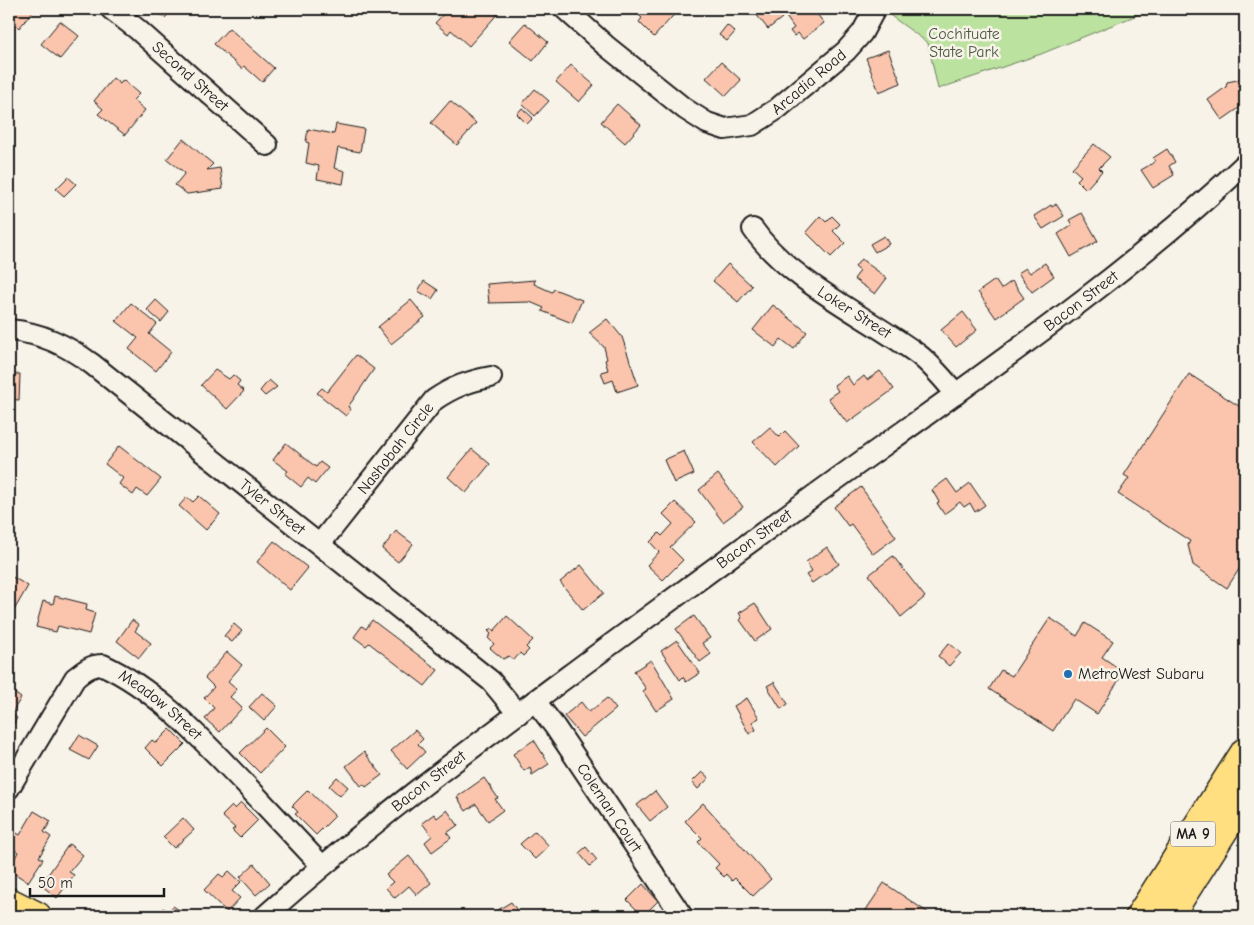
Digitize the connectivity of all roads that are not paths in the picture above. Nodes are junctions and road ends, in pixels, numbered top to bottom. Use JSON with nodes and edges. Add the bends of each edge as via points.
{"nodes":[{"id":1,"x":111,"y":9,"type":"edge"},
{"id":2,"x":565,"y":9,"type":"edge"},
{"id":3,"x":875,"y":9,"type":"edge"},
{"id":4,"x":267,"y":146,"type":"dead end"},
{"id":5,"x":1245,"y":164,"type":"edge"},
{"id":6,"x":753,"y":230,"type":"dead end"},
{"id":7,"x":9,"y":330,"type":"edge"},
{"id":8,"x":491,"y":377,"type":"dead end"},
{"id":9,"x":956,"y":394,"type":"junction"},
{"id":10,"x":320,"y":544,"type":"junction"},
{"id":11,"x":535,"y":701,"type":"junction"},
{"id":12,"x":518,"y":714,"type":"junction"},
{"id":13,"x":1245,"y":752,"type":"edge"},
{"id":14,"x":9,"y":788,"type":"edge"},
{"id":15,"x":1245,"y":796,"type":"edge"},
{"id":16,"x":322,"y":866,"type":"junction"},
{"id":17,"x":9,"y":902,"type":"edge"},
{"id":18,"x":36,"y":916,"type":"edge"},
{"id":19,"x":265,"y":916,"type":"edge"},
{"id":20,"x":682,"y":916,"type":"edge"},
{"id":21,"x":1140,"y":916,"type":"edge"},
{"id":22,"x":1169,"y":916,"type":"edge"}],
"edges":[{"from":1,"to":4,"type":"street","name":"Second Street","via":[[138,29]]},
{"from":2,"to":3,"type":"street","name":"Arcadia Road","via":[[685,109],[707,123],[725,129],[752,124],[777,109],[846,51],[862,33]]},
{"from":5,"to":9,"type":"street","name":"Bacon Street","via":[[1145,252]]},
{"from":6,"to":9,"type":"street","name":"Loker Street","via":[[798,273],[925,360]]},
{"from":7,"to":10,"type":"street","name":"Tyler Street","via":[[38,334],[75,351]]},
{"from":8,"to":10,"type":"street","name":"Nashobah Circle","via":[[450,388],[434,400]]},
{"from":9,"to":11,"type":"street","name":"Bacon Street"},
{"from":10,"to":12,"type":"street","name":"Tyler Street","via":[[491,681]]},
{"from":11,"to":12,"type":"street","name":"Bacon Street"},
{"from":11,"to":20,"type":"street","name":"Coleman Court"},
{"from":12,"to":16,"type":"street","name":"Bacon Street","via":[[415,790]]},
{"from":13,"to":21,"type":"main road","number":"MA 9"},
{"from":14,"to":16,"type":"street","name":"Meadow Street","via":[[75,678],[94,665],[103,665],[147,693],[195,733]]},
{"from":15,"to":22,"type":"main road","number":"MA 9"},
{"from":16,"to":19,"type":"street","name":"Bacon Street"},
{"from":17,"to":18,"type":"main road"}]}
